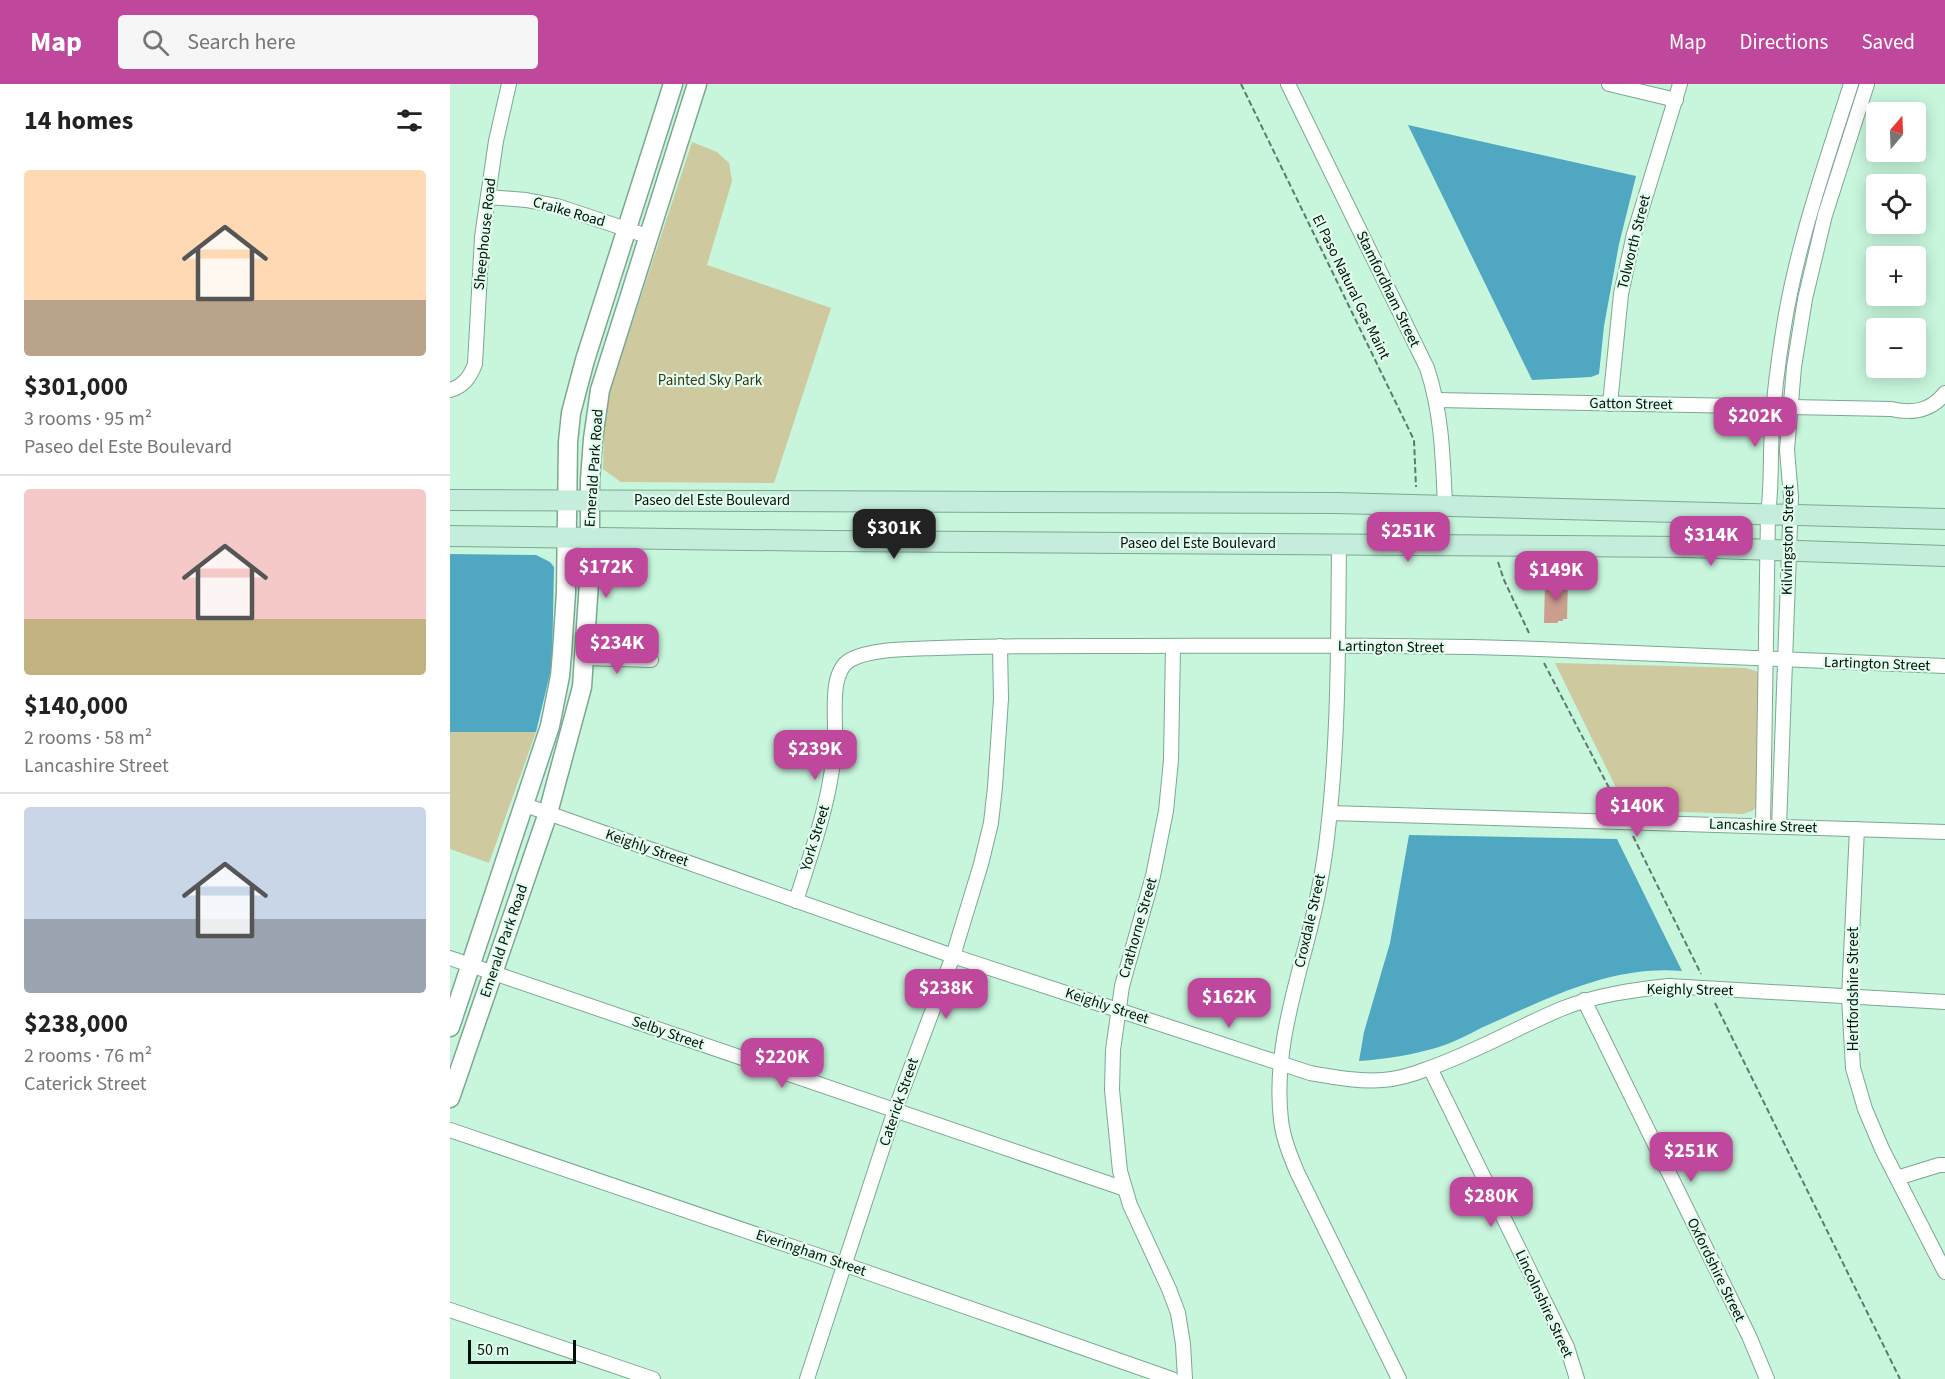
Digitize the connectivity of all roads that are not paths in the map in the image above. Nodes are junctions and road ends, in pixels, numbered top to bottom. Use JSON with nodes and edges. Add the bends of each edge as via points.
{"nodes":[{"id":1,"x":509,"y":84,"type":"edge"},
{"id":2,"x":673,"y":84,"type":"edge"},
{"id":3,"x":697,"y":84,"type":"edge"},
{"id":4,"x":1288,"y":84,"type":"edge"},
{"id":5,"x":1609,"y":84,"type":"edge"},
{"id":6,"x":1680,"y":84,"type":"edge"},
{"id":7,"x":1851,"y":84,"type":"edge"},
{"id":8,"x":1867,"y":84,"type":"edge"},
{"id":9,"x":1676,"y":100,"type":"junction"},
{"id":10,"x":488,"y":197,"type":"junction"},
{"id":11,"x":627,"y":229,"type":"junction"},
{"id":12,"x":647,"y":236,"type":"junction"},
{"id":13,"x":450,"y":390,"type":"edge"},
{"id":14,"x":1945,"y":393,"type":"edge"},
{"id":15,"x":1437,"y":400,"type":"junction"},
{"id":16,"x":1610,"y":404,"type":"junction"},
{"id":17,"x":1774,"y":407,"type":"junction"},
{"id":18,"x":1790,"y":407,"type":"junction"},
{"id":19,"x":450,"y":500,"type":"edge"},
{"id":20,"x":568,"y":500,"type":"junction"},
{"id":21,"x":590,"y":500,"type":"junction"},
{"id":22,"x":1445,"y":506,"type":"junction"},
{"id":23,"x":1768,"y":514,"type":"junction"},
{"id":24,"x":1790,"y":515,"type":"junction"},
{"id":25,"x":1945,"y":519,"type":"edge"},
{"id":26,"x":450,"y":536,"type":"edge"},
{"id":27,"x":567,"y":537,"type":"junction"},
{"id":28,"x":590,"y":538,"type":"junction"},
{"id":29,"x":1339,"y":543,"type":"junction"},
{"id":30,"x":1767,"y":550,"type":"junction"},
{"id":31,"x":1788,"y":551,"type":"junction"},
{"id":32,"x":1945,"y":556,"type":"edge"},
{"id":33,"x":1000,"y":646,"type":"junction"},
{"id":34,"x":1173,"y":646,"type":"junction"},
{"id":35,"x":1338,"y":646,"type":"junction"},
{"id":36,"x":585,"y":658,"type":"junction"},
{"id":37,"x":651,"y":660,"type":"dead end"},
{"id":38,"x":1765,"y":660,"type":"junction"},
{"id":39,"x":1785,"y":661,"type":"junction"},
{"id":40,"x":1945,"y":666,"type":"edge"},
{"id":41,"x":842,"y":668,"type":"joint"},
{"id":42,"x":525,"y":806,"type":"junction"},
{"id":43,"x":548,"y":813,"type":"junction"},
{"id":44,"x":1330,"y":813,"type":"junction"},
{"id":45,"x":1762,"y":826,"type":"junction"},
{"id":46,"x":1779,"y":827,"type":"junction"},
{"id":47,"x":1857,"y":829,"type":"junction"},
{"id":48,"x":1945,"y":832,"type":"edge"},
{"id":49,"x":796,"y":900,"type":"junction"},
{"id":50,"x":953,"y":956,"type":"junction"},
{"id":51,"x":450,"y":958,"type":"edge"},
{"id":52,"x":472,"y":966,"type":"junction"},
{"id":53,"x":493,"y":973,"type":"junction"},
{"id":54,"x":1850,"y":997,"type":"junction"},
{"id":55,"x":1584,"y":1000,"type":"junction"},
{"id":56,"x":1945,"y":1002,"type":"edge"},
{"id":57,"x":1119,"y":1010,"type":"junction"},
{"id":58,"x":450,"y":1027,"type":"edge"},
{"id":59,"x":1282,"y":1063,"type":"junction"},
{"id":60,"x":1430,"y":1068,"type":"junction"},
{"id":61,"x":450,"y":1098,"type":"edge"},
{"id":62,"x":895,"y":1110,"type":"junction"},
{"id":63,"x":450,"y":1131,"type":"edge"},
{"id":64,"x":1945,"y":1165,"type":"edge"},
{"id":65,"x":1897,"y":1178,"type":"junction"},
{"id":66,"x":1125,"y":1189,"type":"junction"},
{"id":67,"x":846,"y":1265,"type":"junction"},
{"id":68,"x":1945,"y":1272,"type":"edge"},
{"id":69,"x":450,"y":1310,"type":"edge"},
{"id":70,"x":653,"y":1379,"type":"edge"},
{"id":71,"x":807,"y":1379,"type":"edge"},
{"id":72,"x":1172,"y":1379,"type":"edge"},
{"id":73,"x":1185,"y":1379,"type":"edge"},
{"id":74,"x":1399,"y":1379,"type":"edge"},
{"id":75,"x":1576,"y":1379,"type":"edge"},
{"id":76,"x":1767,"y":1379,"type":"edge"}],
"edges":[{"from":1,"to":10,"type":"street","name":"Sheephouse Road"},
{"from":2,"to":11,"type":"street","name":"Emerald Park Road"},
{"from":3,"to":12,"type":"street","name":"Emerald Park Road"},
{"from":4,"to":15,"type":"street","name":"Stamfordham Street","via":[[1427,368]]},
{"from":5,"to":9,"type":"street"},
{"from":6,"to":9,"type":"street","name":"Tolworth Street"},
{"from":7,"to":17,"type":"street","name":"Kilvingston Street","via":[[1798,257]]},
{"from":8,"to":18,"type":"street","name":"Kilvingston Street","via":[[1813,265]]},
{"from":9,"to":16,"type":"street","name":"Tolworth Street","via":[[1634,234],[1621,294]]},
{"from":10,"to":11,"type":"street","name":"Craike Road","via":[[557,206]]},
{"from":10,"to":13,"type":"street","name":"Sheephouse Road","via":[[475,364],[465,383]]},
{"from":11,"to":12,"type":"street","name":"Craike Road"},
{"from":11,"to":20,"type":"street","name":"Emerald Park Road","via":[[571,413]]},
{"from":12,"to":21,"type":"street","name":"Emerald Park Road","via":[[600,390]]},
{"from":14,"to":18,"type":"street","name":"Gatton Street","via":[[1920,411]]},
{"from":15,"to":16,"type":"street","name":"Gatton Street"},
{"from":15,"to":22,"type":"street","name":"Stamfordham Street"},
{"from":16,"to":17,"type":"street","name":"Gatton Street"},
{"from":17,"to":18,"type":"street","name":"Gatton Street"},
{"from":17,"to":23,"type":"street","name":"Kilvingston Street"},
{"from":18,"to":24,"type":"street","name":"Kilvingston Street"},
{"from":19,"to":20,"type":"main road","name":"Paseo del Este Boulevard"},
{"from":20,"to":21,"type":"main road","name":"Paseo del Este Boulevard"},
{"from":20,"to":27,"type":"street","name":"Emerald Park Road"},
{"from":21,"to":22,"type":"main road","name":"Paseo del Este Boulevard"},
{"from":21,"to":28,"type":"street","name":"Emerald Park Road"},
{"from":22,"to":23,"type":"main road","name":"Paseo del Este Boulevard"},
{"from":23,"to":24,"type":"main road","name":"Paseo del Este Boulevard"},
{"from":23,"to":30,"type":"street","name":"Kilvingston Street"},
{"from":24,"to":25,"type":"main road","name":"Paseo del Este Boulevard"},
{"from":24,"to":31,"type":"street","name":"Kilvingston Street"},
{"from":26,"to":27,"type":"main road","name":"Paseo del Este Boulevard"},
{"from":27,"to":28,"type":"main road","name":"Paseo del Este Boulevard"},
{"from":27,"to":42,"type":"street","name":"Emerald Park Road","via":[[560,676],[550,726]]},
{"from":28,"to":29,"type":"main road","name":"Paseo del Este Boulevard"},
{"from":28,"to":36,"type":"street","name":"Emerald Park Road"},
{"from":29,"to":30,"type":"main road","name":"Paseo del Este Boulevard"},
{"from":29,"to":35,"type":"street","name":"Croxdale Street"},
{"from":30,"to":31,"type":"main road","name":"Paseo del Este Boulevard"},
{"from":30,"to":38,"type":"street","name":"Kilvingston Street"},
{"from":31,"to":32,"type":"main road","name":"Paseo del Este Boulevard"},
{"from":31,"to":39,"type":"street","name":"Kilvingston Street"},
{"from":33,"to":34,"type":"street","name":"Lartington Street"},
{"from":33,"to":41,"type":"street","name":"Lartington Street","via":[[887,650],[850,660]]},
{"from":33,"to":50,"type":"street","name":"Caterick Street","via":[[1000,737],[991,823]]},
{"from":34,"to":35,"type":"street","name":"Lartington Street"},
{"from":34,"to":57,"type":"street","name":"Crathorne Street","via":[[1166,811]]},
{"from":35,"to":38,"type":"street","name":"Lartington Street","via":[[1537,649]]},
{"from":35,"to":44,"type":"street","name":"Croxdale Street"},
{"from":36,"to":37,"type":"street"},
{"from":36,"to":43,"type":"street","name":"Emerald Park Road","via":[[582,687]]},
{"from":38,"to":39,"type":"street","name":"Lartington Street"},
{"from":38,"to":45,"type":"street","name":"Kilvingston Street"},
{"from":39,"to":40,"type":"street","name":"Lartington Street"},
{"from":39,"to":46,"type":"street","name":"Kilvingston Street"},
{"from":41,"to":49,"type":"street","name":"York Street","via":[[835,694],[830,785]]},
{"from":42,"to":43,"type":"street","name":"Keighly Street"},
{"from":42,"to":52,"type":"street","name":"Emerald Park Road"},
{"from":43,"to":49,"type":"street","name":"Keighly Street"},
{"from":43,"to":53,"type":"street","name":"Emerald Park Road"},
{"from":44,"to":45,"type":"street","name":"Lancashire Street"},
{"from":44,"to":59,"type":"street","name":"Croxdale Street","via":[[1316,904],[1288,1016]]},
{"from":45,"to":46,"type":"street","name":"Lancashire Street"},
{"from":46,"to":47,"type":"street","name":"Lancashire Street"},
{"from":47,"to":48,"type":"street","name":"Lancashire Street"},
{"from":47,"to":54,"type":"street","name":"Hertfordshire Street"},
{"from":49,"to":50,"type":"street","name":"Keighly Street"},
{"from":50,"to":57,"type":"street","name":"Keighly Street"},
{"from":50,"to":62,"type":"street","name":"Caterick Street"},
{"from":51,"to":52,"type":"street","name":"Selby Street"},
{"from":52,"to":53,"type":"street","name":"Selby Street"},
{"from":52,"to":58,"type":"street","name":"Emerald Park Road"},
{"from":53,"to":61,"type":"street","name":"Emerald Park Road"},
{"from":53,"to":62,"type":"street","name":"Selby Street"},
{"from":54,"to":55,"type":"street","name":"Keighly Street","via":[[1668,986]]},
{"from":54,"to":56,"type":"street","name":"Keighly Street"},
{"from":54,"to":65,"type":"street","name":"Hertfordshire Street","via":[[1853,1068],[1865,1109]]},
{"from":55,"to":60,"type":"street","name":"Keighly Street"},
{"from":55,"to":76,"type":"street","name":"Oxfordshire Street"},
{"from":57,"to":59,"type":"street","name":"Keighly Street"},
{"from":57,"to":66,"type":"street","name":"Crathorne Street","via":[[1112,1090]]},
{"from":59,"to":60,"type":"street","name":"Keighly Street","via":[[1310,1073],[1383,1080]]},
{"from":59,"to":74,"type":"street","name":"Croxdale Street","via":[[1280,1108],[1286,1144]]},
{"from":60,"to":75,"type":"street","name":"Lincolnshire Street","via":[[1568,1347]]},
{"from":62,"to":66,"type":"street","name":"Selby Street"},
{"from":62,"to":67,"type":"street","name":"Caterick Street"},
{"from":63,"to":67,"type":"street","name":"Everingham Street"},
{"from":64,"to":65,"type":"street"},
{"from":65,"to":68,"type":"street","name":"Hertfordshire Street"},
{"from":66,"to":73,"type":"street","name":"Crathorne Street","via":[[1178,1313]]},
{"from":67,"to":71,"type":"street","name":"Caterick Street"},
{"from":67,"to":72,"type":"street","name":"Everingham Street"},
{"from":69,"to":70,"type":"street"}]}
